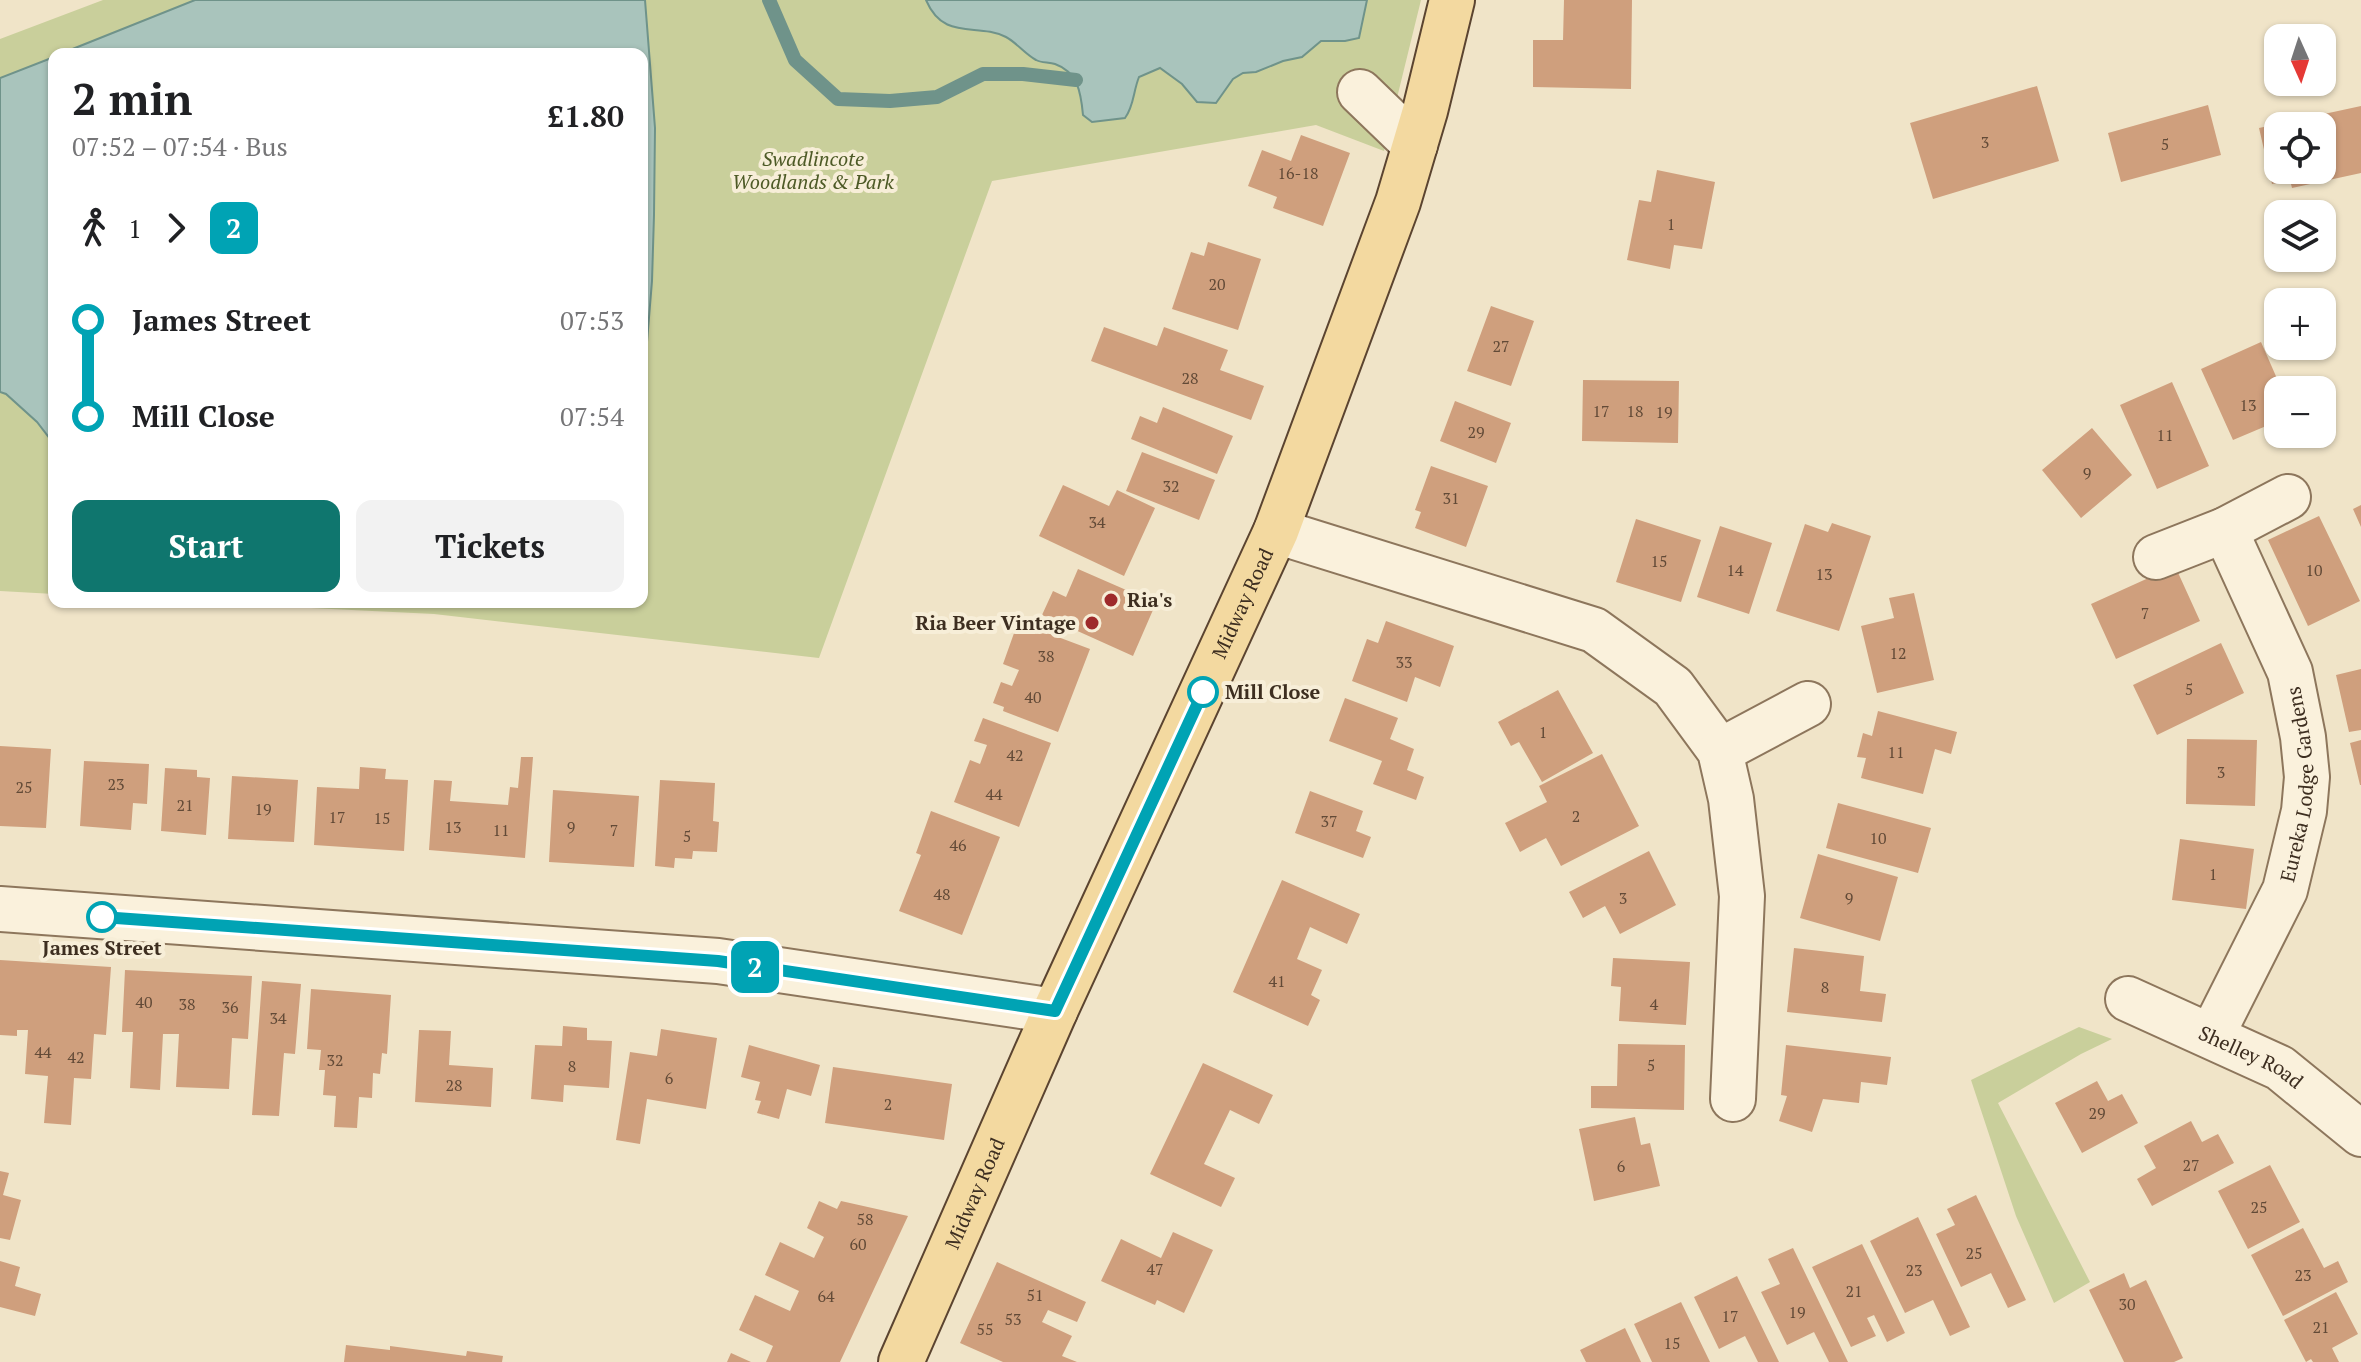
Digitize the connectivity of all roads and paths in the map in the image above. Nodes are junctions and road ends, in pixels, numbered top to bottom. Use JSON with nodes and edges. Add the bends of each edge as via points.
{"nodes":[{"id":1,"x":1452,"y":0,"type":"edge"},
{"id":2,"x":1360,"y":92,"type":"dead end"},
{"id":3,"x":1415,"y":145,"type":"junction"},
{"id":4,"x":2288,"y":497,"type":"dead end"},
{"id":5,"x":2225,"y":530,"type":"junction"},
{"id":6,"x":1276,"y":531,"type":"junction"},
{"id":7,"x":2156,"y":557,"type":"dead end"},
{"id":8,"x":1808,"y":704,"type":"dead end"},
{"id":9,"x":1720,"y":751,"type":"junction"},
{"id":10,"x":0,"y":909,"type":"edge"},
{"id":11,"x":2128,"y":999,"type":"dead end"},
{"id":12,"x":1055,"y":1011,"type":"junction"},
{"id":13,"x":2212,"y":1035,"type":"junction"},
{"id":14,"x":1733,"y":1099,"type":"dead end"},
{"id":15,"x":2361,"y":1134,"type":"edge"},
{"id":16,"x":901,"y":1362,"type":"edge"}],
"edges":[{"from":1,"to":3,"type":"main road","name":"Midway Road"},
{"from":2,"to":3,"type":"street"},
{"from":3,"to":6,"type":"main road","name":"Midway Road"},
{"from":4,"to":5,"type":"street"},
{"from":5,"to":7,"type":"street"},
{"from":5,"to":13,"type":"street","name":"Eureka Lodge Gardens","via":[[2290,672],[2307,777],[2285,890]]},
{"from":6,"to":9,"type":"street","via":[[1594,630],[1673,687]]},
{"from":6,"to":12,"type":"main road","name":"Midway Road"},
{"from":8,"to":9,"type":"street"},
{"from":9,"to":14,"type":"street","via":[[1742,896]]},
{"from":10,"to":12,"type":"street","via":[[718,961]]},
{"from":11,"to":13,"type":"street","name":"Shelley Road"},
{"from":12,"to":16,"type":"main road","name":"Midway Road"},
{"from":13,"to":15,"type":"street","name":"Shelley Road","via":[[2280,1068]]}]}
